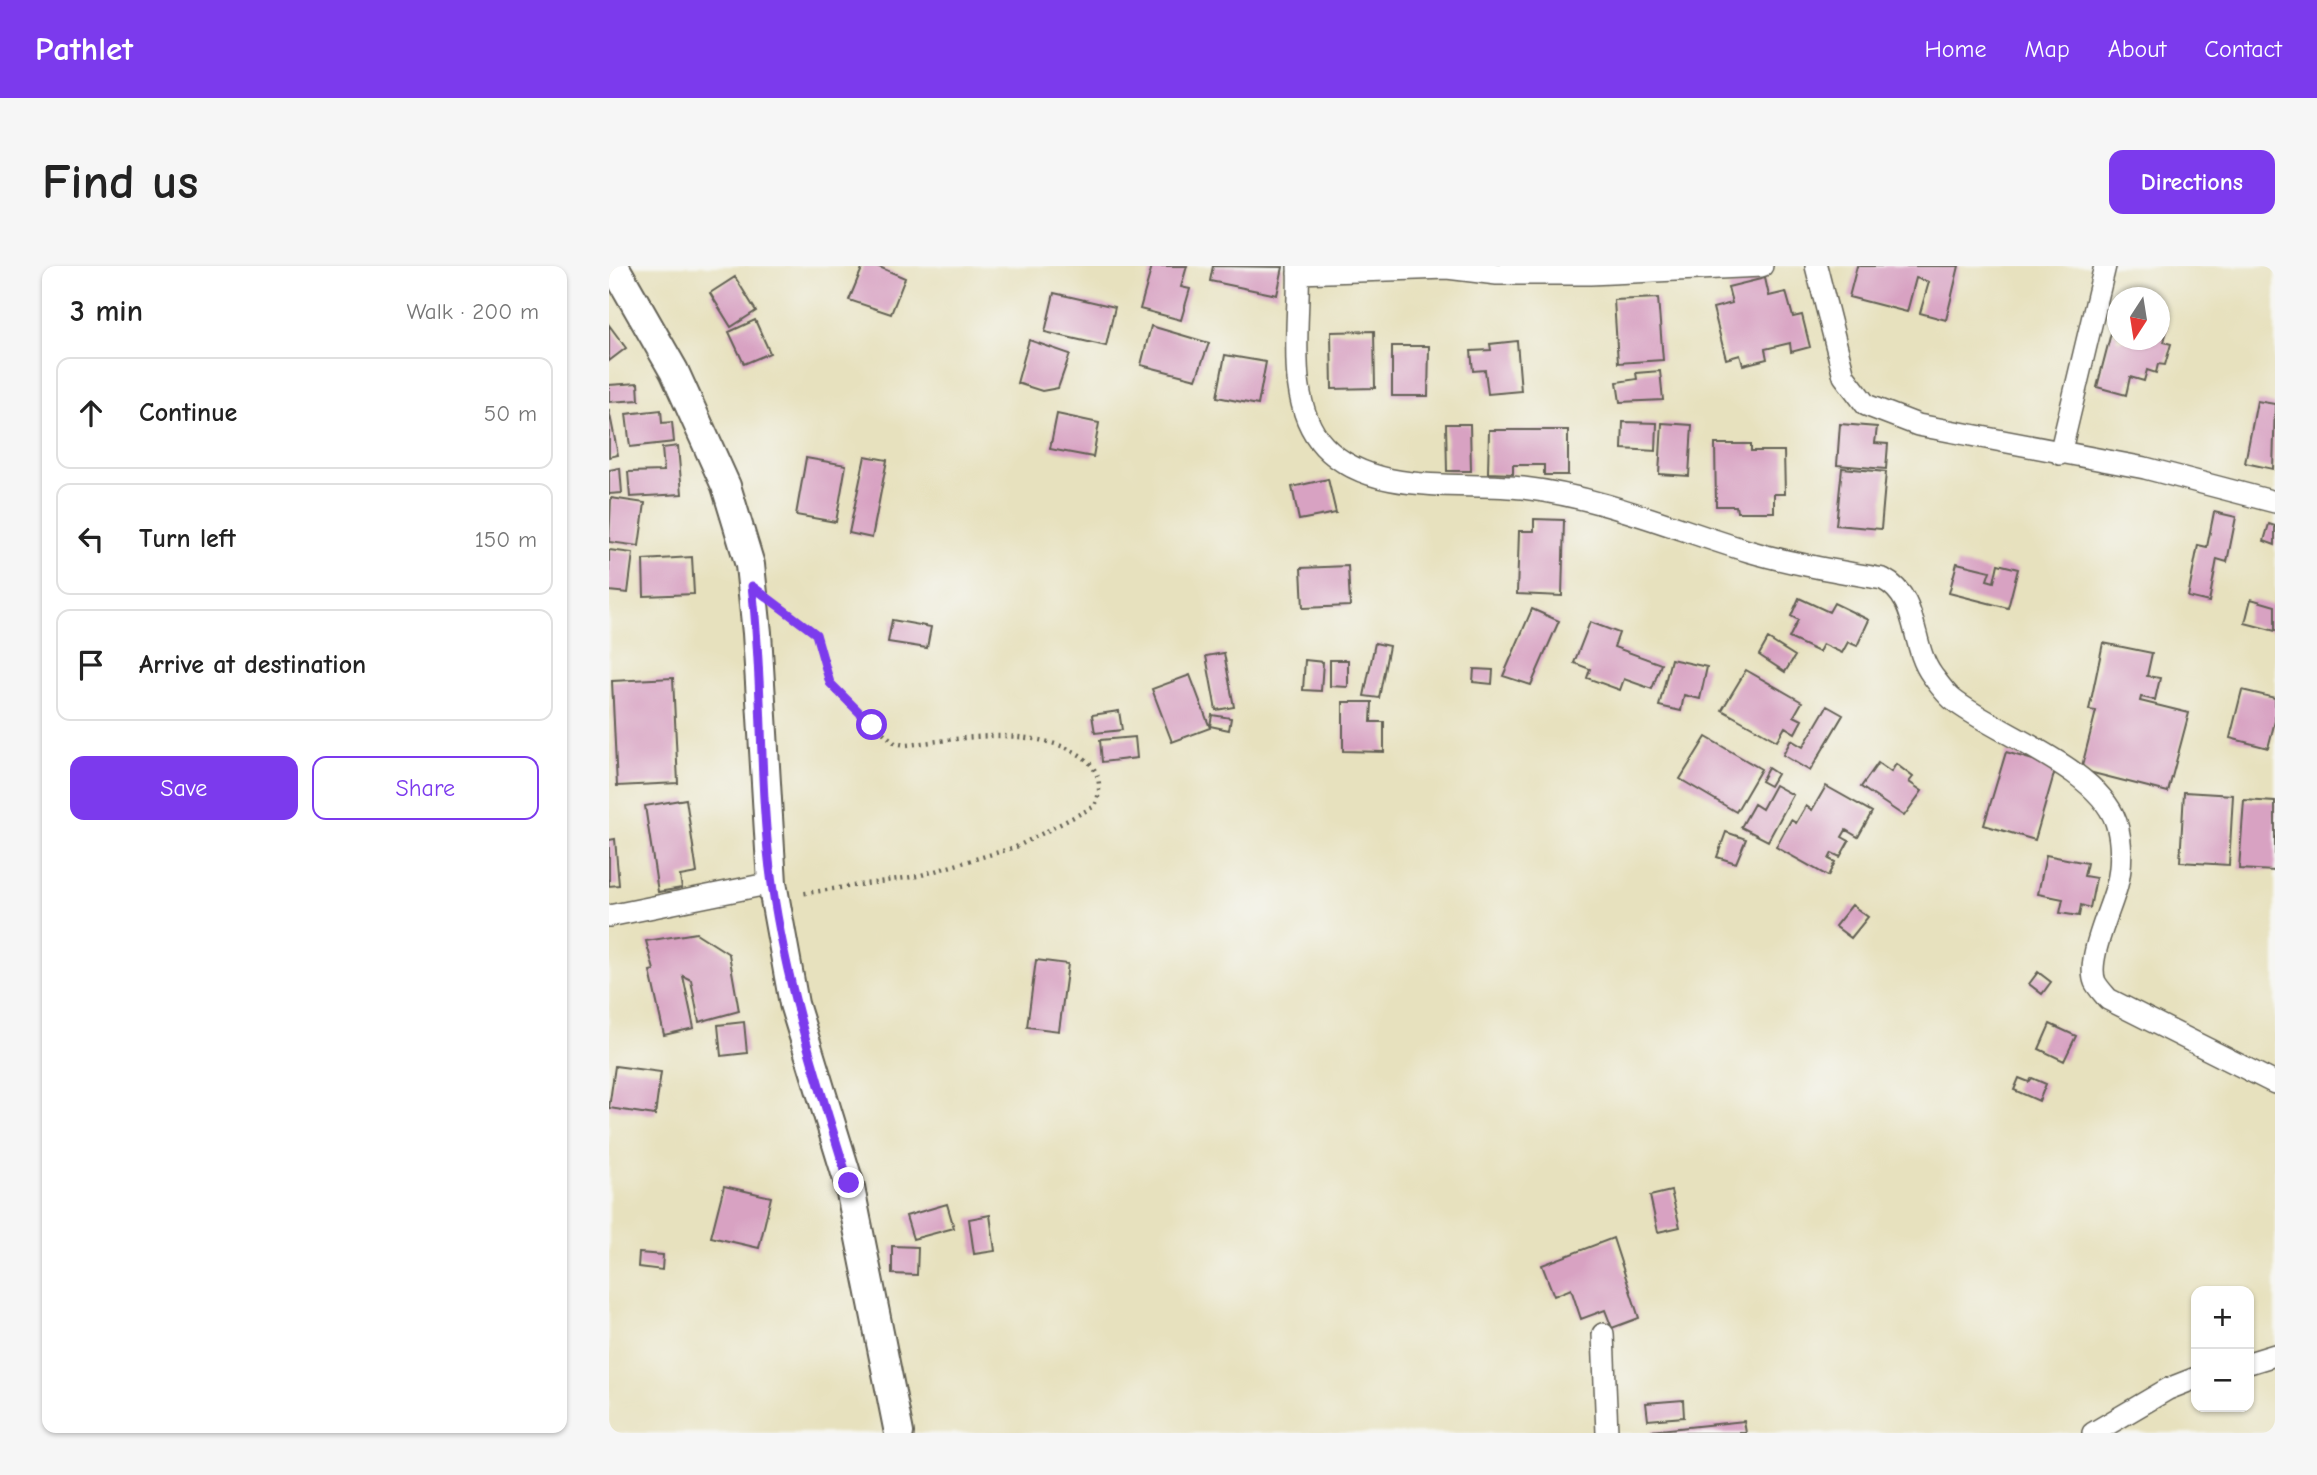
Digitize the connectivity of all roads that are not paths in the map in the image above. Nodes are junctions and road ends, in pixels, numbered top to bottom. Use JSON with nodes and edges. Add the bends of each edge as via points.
{"nodes":[{"id":1,"x":614,"y":266,"type":"edge"},
{"id":2,"x":1762,"y":266,"type":"edge"},
{"id":3,"x":1816,"y":266,"type":"edge"},
{"id":4,"x":2105,"y":266,"type":"edge"},
{"id":5,"x":1298,"y":269,"type":"edge"},
{"id":6,"x":2060,"y":454,"type":"junction"},
{"id":7,"x":2275,"y":502,"type":"edge"},
{"id":8,"x":773,"y":890,"type":"junction"},
{"id":9,"x":609,"y":916,"type":"edge"},
{"id":10,"x":2275,"y":1083,"type":"edge"},
{"id":11,"x":1603,"y":1334,"type":"dead end"},
{"id":12,"x":2275,"y":1355,"type":"edge"},
{"id":13,"x":2254,"y":1361,"type":"edge"},
{"id":14,"x":2191,"y":1380,"type":"edge"},
{"id":15,"x":899,"y":1433,"type":"edge"},
{"id":16,"x":1607,"y":1433,"type":"edge"},
{"id":17,"x":2093,"y":1433,"type":"edge"}],
"edges":[{"from":1,"to":8,"type":"street","via":[[674,372],[726,486],[750,565]]},
{"from":2,"to":5,"type":"street","via":[[1590,274],[1497,274],[1447,268]]},
{"from":3,"to":6,"type":"street","via":[[1844,376],[1866,405],[1918,425]]},
{"from":4,"to":6,"type":"street"},
{"from":5,"to":10,"type":"street","via":[[1296,342],[1302,398],[1310,425],[1325,447],[1350,465],[1379,477],[1584,497],[1780,560],[1892,584],[1910,611],[1930,671],[1952,699],[2055,759],[2099,796],[2116,821],[2118,883],[2094,960],[2095,981],[2108,999]]},
{"from":6,"to":7,"type":"street","via":[[2145,468]]},
{"from":8,"to":9,"type":"street"},
{"from":8,"to":15,"type":"street","via":[[794,1004],[849,1183]]},
{"from":11,"to":16,"type":"street"},
{"from":12,"to":13,"type":"street"},
{"from":14,"to":17,"type":"street","via":[[2168,1388]]}]}
